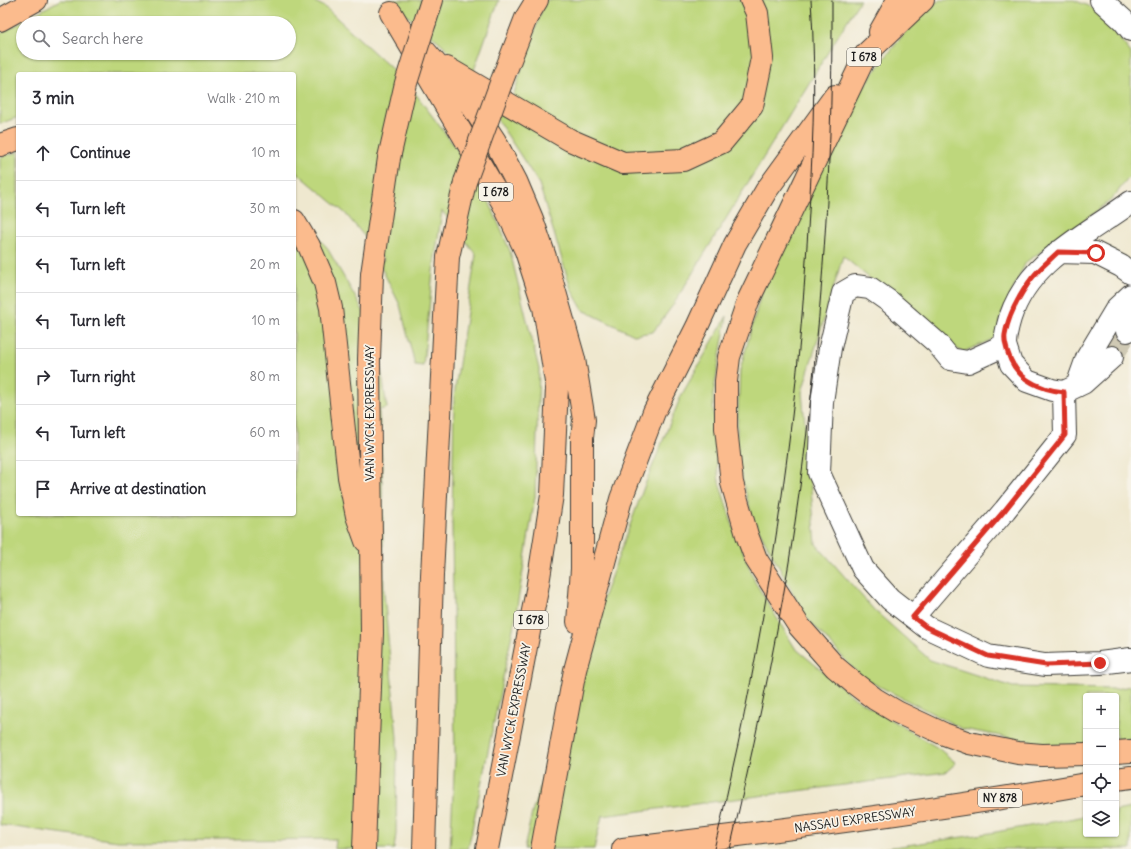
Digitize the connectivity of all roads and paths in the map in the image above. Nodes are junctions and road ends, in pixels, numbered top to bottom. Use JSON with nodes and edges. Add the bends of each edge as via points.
{"nodes":[{"id":1,"x":36,"y":0,"type":"edge"},
{"id":2,"x":432,"y":0,"type":"edge"},
{"id":3,"x":545,"y":0,"type":"edge"},
{"id":4,"x":751,"y":0,"type":"edge"},
{"id":5,"x":898,"y":0,"type":"edge"},
{"id":6,"x":923,"y":0,"type":"edge"},
{"id":7,"x":1101,"y":0,"type":"edge"},
{"id":8,"x":384,"y":7,"type":"edge"},
{"id":9,"x":532,"y":9,"type":"edge"},
{"id":10,"x":0,"y":20,"type":"edge"},
{"id":11,"x":1131,"y":30,"type":"edge"},
{"id":12,"x":866,"y":54,"type":"junction"},
{"id":13,"x":432,"y":60,"type":"junction"},
{"id":14,"x":16,"y":140,"type":"edge"},
{"id":15,"x":0,"y":145,"type":"edge"},
{"id":16,"x":1131,"y":202,"type":"edge"},
{"id":17,"x":296,"y":224,"type":"edge"},
{"id":18,"x":1058,"y":252,"type":"junction"},
{"id":19,"x":1131,"y":273,"type":"edge"},
{"id":20,"x":1131,"y":295,"type":"edge"},
{"id":21,"x":1005,"y":345,"type":"junction"},
{"id":22,"x":1112,"y":357,"type":"tunnel mouth"},
{"id":23,"x":1070,"y":389,"type":"junction"},
{"id":24,"x":372,"y":555,"type":"junction"},
{"id":25,"x":913,"y":617,"type":"junction"},
{"id":26,"x":1131,"y":659,"type":"edge"},
{"id":27,"x":575,"y":670,"type":"junction"},
{"id":28,"x":1131,"y":751,"type":"edge"},
{"id":29,"x":1119,"y":752,"type":"edge"},
{"id":30,"x":1083,"y":754,"type":"edge"},
{"id":31,"x":1131,"y":777,"type":"edge"},
{"id":32,"x":1119,"y":779,"type":"edge"},
{"id":33,"x":1083,"y":784,"type":"edge"},
{"id":34,"x":364,"y":849,"type":"edge"},
{"id":35,"x":424,"y":849,"type":"edge"},
{"id":36,"x":487,"y":849,"type":"edge"},
{"id":37,"x":542,"y":849,"type":"edge"},
{"id":38,"x":623,"y":849,"type":"edge"}],
"edges":[{"from":1,"to":10,"type":"highway"},
{"from":2,"to":24,"type":"highway","name":"VAN WYCK EXPRESSWAY","bridge":true,"via":[[406,83],[389,158],[372,274],[369,359]]},
{"from":3,"to":9,"type":"highway"},
{"from":4,"to":13,"type":"highway","via":[[756,13],[762,58],[752,106],[722,142],[682,160],[623,163],[570,140]]},
{"from":5,"to":12,"type":"highway","number":"I 678"},
{"from":6,"to":12,"type":"highway"},
{"from":7,"to":11,"type":"lane","via":[[1117,13]]},
{"from":8,"to":13,"type":"highway"},
{"from":8,"to":36,"type":"highway","name":"VAN WYCK EXPRESSWAY","number":"I 678","via":[[503,203],[526,251],[544,307],[557,388],[552,495],[537,590]]},
{"from":9,"to":35,"type":"highway","bridge":true,"via":[[501,83],[465,182],[448,265],[432,575]]},
{"from":12,"to":27,"type":"highway","number":"I 678","via":[[766,191],[735,244],[654,412],[621,499]]},
{"from":12,"to":30,"type":"highway","via":[[748,301],[729,357],[726,381],[728,459],[747,535],[756,558],[799,626],[835,667],[875,699],[920,724],[969,743],[1018,753]]},
{"from":13,"to":27,"type":"highway","via":[[472,106],[496,141],[516,181],[545,257],[574,359],[584,420],[582,569]]},
{"from":14,"to":15,"type":"highway"},
{"from":16,"to":18,"type":"lane"},
{"from":17,"to":24,"type":"highway","via":[[309,246],[325,283],[331,308],[349,477],[356,516]]},
{"from":18,"to":19,"type":"lane","via":[[1096,253]]},
{"from":18,"to":21,"type":"lane","via":[[1029,281],[1014,306],[1005,336]]},
{"from":20,"to":23,"type":"lane","via":[[1117,308]]},
{"from":21,"to":23,"type":"lane","via":[[1011,364],[1027,381],[1052,390]]},
{"from":21,"to":25,"type":"lane","via":[[968,362],[950,358],[937,343],[870,288],[855,286],[843,293],[824,386],[819,473],[863,569],[890,599]]},
{"from":22,"to":23,"type":"lane","via":[[1083,383]]},
{"from":23,"to":25,"type":"lane","via":[[1065,435],[1005,510]]},
{"from":24,"to":34,"type":"highway","name":"VAN WYCK EXPRESSWAY","via":[[372,633]]},
{"from":25,"to":26,"type":"lane","via":[[926,627],[988,656],[1046,665]]},
{"from":27,"to":37,"type":"highway"},
{"from":28,"to":29,"type":"highway"},
{"from":31,"to":32,"type":"highway"},
{"from":33,"to":38,"type":"highway","name":"NASSAU EXPRESSWAY","number":"NY 878","via":[[914,812]]}]}
